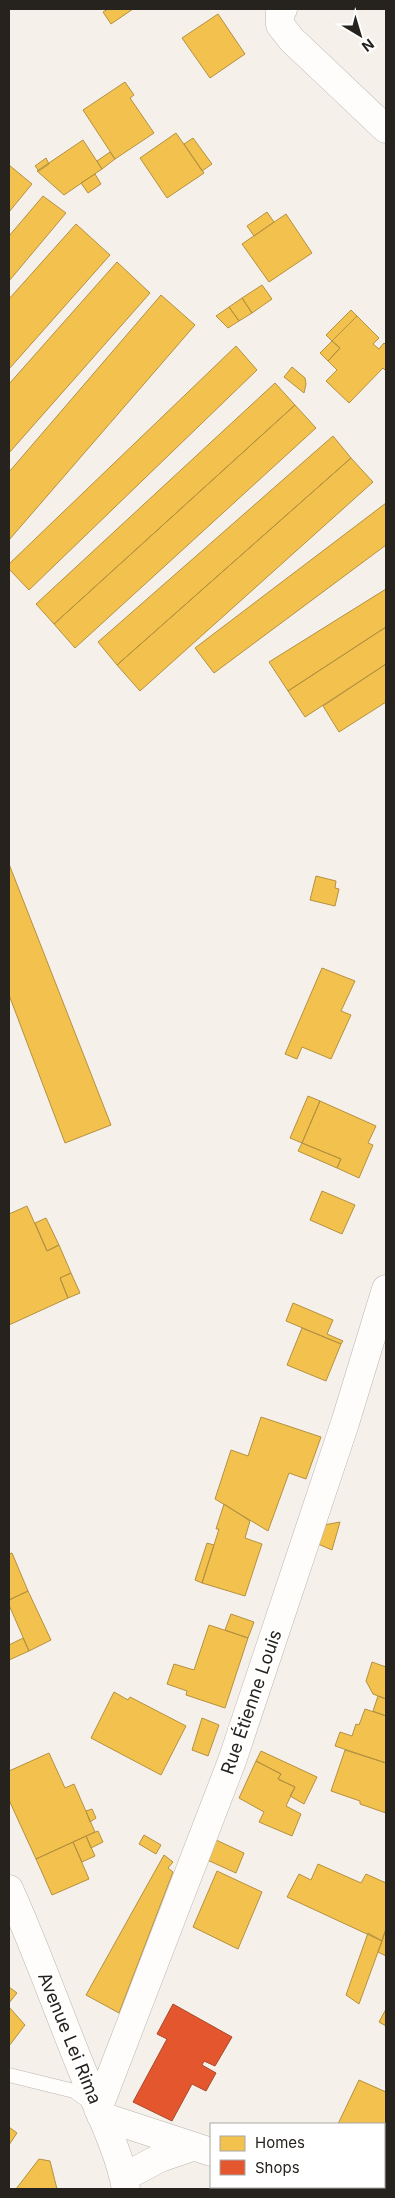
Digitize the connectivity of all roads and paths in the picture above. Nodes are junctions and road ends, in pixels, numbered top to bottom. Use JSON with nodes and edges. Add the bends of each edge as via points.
{"nodes":[{"id":1,"x":283,"y":9,"type":"edge"},
{"id":2,"x":386,"y":129,"type":"edge"},
{"id":3,"x":386,"y":1289,"type":"edge"},
{"id":4,"x":380,"y":1329,"type":"edge"},
{"id":5,"x":9,"y":1888,"type":"edge"},
{"id":6,"x":9,"y":2075,"type":"edge"},
{"id":7,"x":100,"y":2112,"type":"junction"},
{"id":8,"x":202,"y":2150,"type":"edge"},
{"id":9,"x":125,"y":2183,"type":"edge"}],
"edges":[{"from":1,"to":2,"type":"street","via":[[280,25],[292,40]]},
{"from":3,"to":4,"type":"street","name":"Rue Étienne Louis"},
{"from":4,"to":7,"type":"street","name":"Rue Étienne Louis","via":[[345,1423],[232,1761]]},
{"from":5,"to":7,"type":"street","name":"Avenue Lei Rima"},
{"from":6,"to":7,"type":"lane","via":[[74,2091]]},
{"from":7,"to":8,"type":"street"},
{"from":7,"to":9,"type":"street","name":"Avenue Lei Rima"},
{"from":8,"to":9,"type":"street","via":[[160,2158]]}]}
